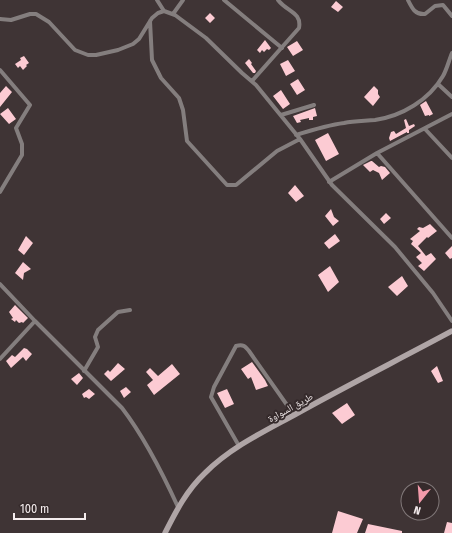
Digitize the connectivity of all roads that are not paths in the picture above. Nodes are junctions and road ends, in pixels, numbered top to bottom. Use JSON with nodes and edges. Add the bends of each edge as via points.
{"nodes":[{"id":1,"x":157,"y":0,"type":"edge"},
{"id":2,"x":183,"y":0,"type":"edge"},
{"id":3,"x":224,"y":0,"type":"edge"},
{"id":4,"x":278,"y":0,"type":"edge"},
{"id":5,"x":408,"y":0,"type":"edge"},
{"id":6,"x":164,"y":11,"type":"junction"},
{"id":7,"x":173,"y":14,"type":"junction"},
{"id":8,"x":452,"y":16,"type":"edge"},
{"id":9,"x":0,"y":19,"type":"edge"},
{"id":10,"x":150,"y":21,"type":"junction"},
{"id":11,"x":282,"y":48,"type":"junction"},
{"id":12,"x":452,"y":53,"type":"edge"},
{"id":13,"x":0,"y":70,"type":"edge"},
{"id":14,"x":252,"y":81,"type":"junction"},
{"id":15,"x":438,"y":84,"type":"junction"},
{"id":16,"x":452,"y":97,"type":"edge"},
{"id":17,"x":314,"y":105,"type":"dead end"},
{"id":18,"x":452,"y":114,"type":"edge"},
{"id":19,"x":281,"y":115,"type":"junction"},
{"id":20,"x":425,"y":129,"type":"junction"},
{"id":21,"x":296,"y":134,"type":"junction"},
{"id":22,"x":300,"y":139,"type":"junction"},
{"id":23,"x":377,"y":153,"type":"junction"},
{"id":24,"x":452,"y":158,"type":"edge"},
{"id":25,"x":329,"y":182,"type":"junction"},
{"id":26,"x":0,"y":192,"type":"edge"},
{"id":27,"x":452,"y":238,"type":"edge"},
{"id":28,"x":0,"y":284,"type":"edge"},
{"id":29,"x":130,"y":310,"type":"dead end"},
{"id":30,"x":35,"y":321,"type":"junction"},
{"id":31,"x":452,"y":321,"type":"edge"},
{"id":32,"x":452,"y":331,"type":"edge"},
{"id":33,"x":0,"y":359,"type":"edge"},
{"id":34,"x":84,"y":371,"type":"junction"},
{"id":35,"x":294,"y":415,"type":"junction"},
{"id":36,"x":239,"y":446,"type":"junction"},
{"id":37,"x":178,"y":507,"type":"junction"},
{"id":38,"x":165,"y":533,"type":"edge"}],
"edges":[{"from":1,"to":6,"type":"street"},
{"from":2,"to":7,"type":"street"},
{"from":3,"to":11,"type":"street"},
{"from":4,"to":11,"type":"street","via":[[299,17],[300,22],[300,28]]},
{"from":5,"to":8,"type":"street","via":[[417,14],[425,14],[435,6],[443,5]]},
{"from":6,"to":7,"type":"street"},
{"from":6,"to":10,"type":"street"},
{"from":7,"to":14,"type":"street","via":[[206,38]]},
{"from":9,"to":10,"type":"street","via":[[11,20],[36,14],[49,22],[75,50],[88,55],[118,50],[133,44]]},
{"from":10,"to":22,"type":"street","via":[[154,64],[161,78],[179,98],[187,141],[227,185],[236,185],[277,151]]},
{"from":11,"to":14,"type":"street"},
{"from":12,"to":15,"type":"street"},
{"from":13,"to":26,"type":"street","via":[[30,105],[16,128],[22,144],[22,155]]},
{"from":14,"to":19,"type":"street"},
{"from":15,"to":16,"type":"street"},
{"from":15,"to":21,"type":"street","via":[[414,105],[390,116],[340,123]]},
{"from":17,"to":19,"type":"street"},
{"from":18,"to":20,"type":"street"},
{"from":19,"to":21,"type":"street"},
{"from":20,"to":23,"type":"street"},
{"from":20,"to":24,"type":"street"},
{"from":21,"to":22,"type":"street"},
{"from":22,"to":25,"type":"street"},
{"from":23,"to":25,"type":"street"},
{"from":23,"to":27,"type":"street"},
{"from":25,"to":31,"type":"street","via":[[405,259],[428,286]]},
{"from":28,"to":30,"type":"street"},
{"from":29,"to":34,"type":"street","via":[[118,312],[98,330],[95,337],[98,347]]},
{"from":30,"to":33,"type":"street"},
{"from":30,"to":34,"type":"street"},
{"from":32,"to":35,"type":"street","name":"طريق السواوة"},
{"from":34,"to":37,"type":"street","via":[[131,419],[158,464]]},
{"from":35,"to":36,"type":"street","name":"طريق السواوة"},
{"from":35,"to":36,"type":"street","via":[[249,351],[241,345],[236,346],[211,397]]},
{"from":36,"to":37,"type":"street","name":"طريق السواوة","via":[[204,473]]},
{"from":37,"to":38,"type":"street","name":"طريق السواوة"}]}
